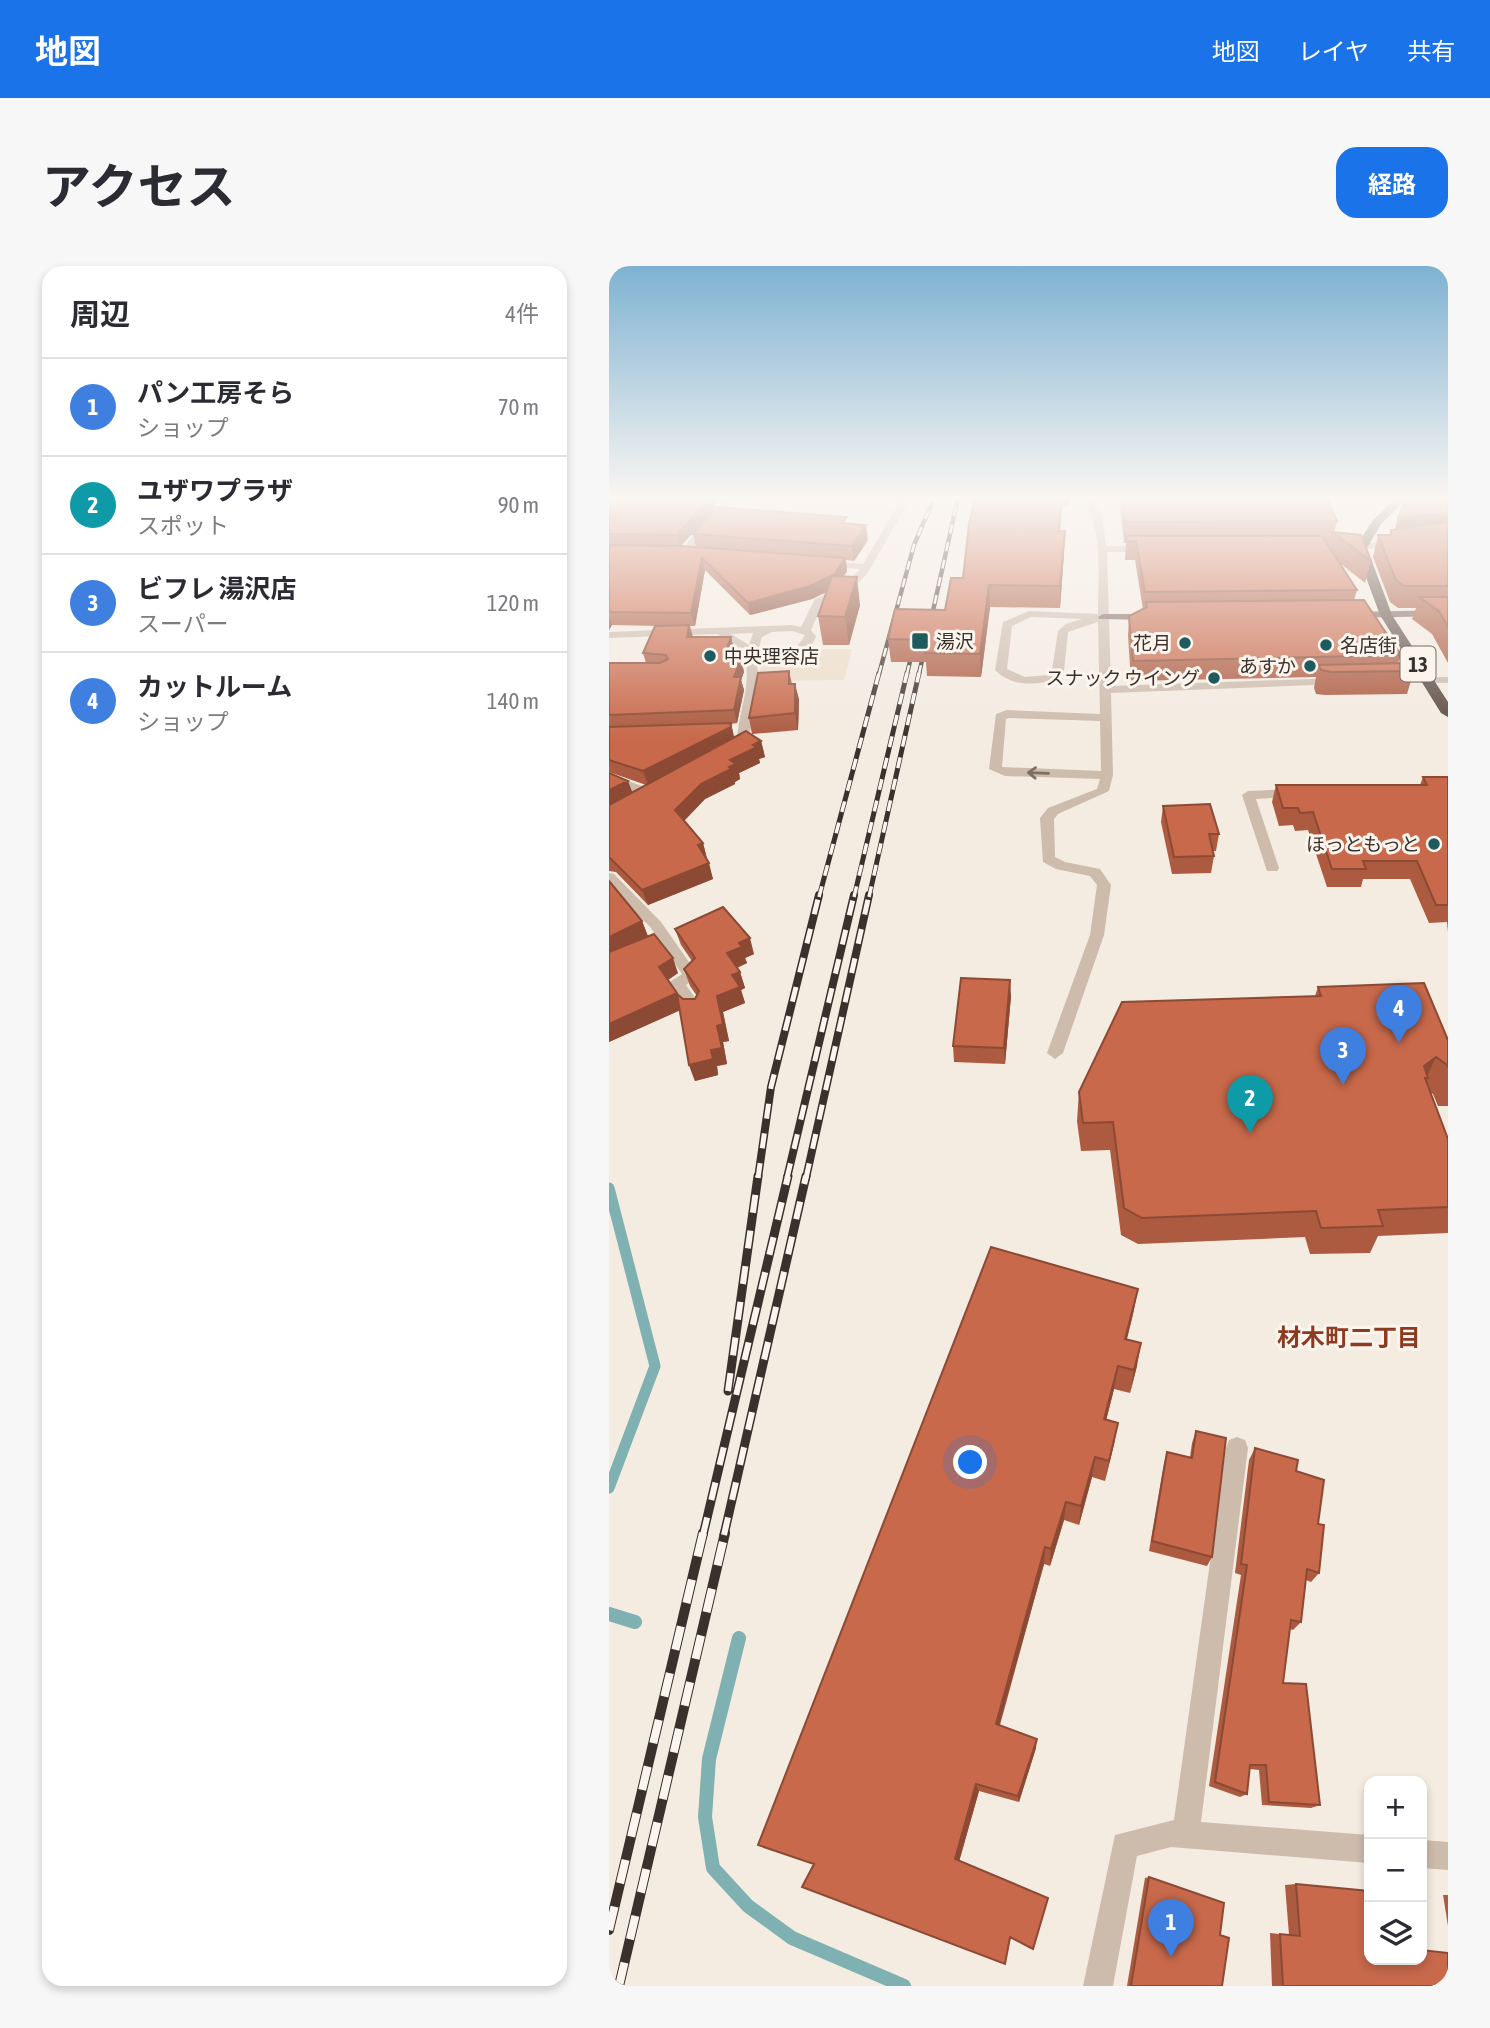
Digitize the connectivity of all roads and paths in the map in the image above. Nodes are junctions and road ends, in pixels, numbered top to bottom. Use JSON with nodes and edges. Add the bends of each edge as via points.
{"nodes":[{"id":1,"x":856,"y":578,"type":"edge"},
{"id":2,"x":1102,"y":578,"type":"edge"},
{"id":3,"x":1372,"y":578,"type":"edge"},
{"id":4,"x":1448,"y":613,"type":"edge"},
{"id":5,"x":1332,"y":615,"type":"edge"},
{"id":6,"x":1386,"y":615,"type":"junction"},
{"id":7,"x":1103,"y":617,"type":"junction"},
{"id":8,"x":1157,"y":617,"type":"edge"},
{"id":9,"x":770,"y":629,"type":"junction"},
{"id":10,"x":805,"y":631,"type":"junction"},
{"id":11,"x":721,"y":632,"type":"junction"},
{"id":12,"x":609,"y":635,"type":"edge"},
{"id":13,"x":751,"y":655,"type":"junction"},
{"id":14,"x":1376,"y":680,"type":"edge"},
{"id":15,"x":1428,"y":680,"type":"junction"},
{"id":16,"x":1448,"y":680,"type":"edge"},
{"id":17,"x":1351,"y":681,"type":"edge"},
{"id":18,"x":1105,"y":690,"type":"junction"},
{"id":19,"x":1448,"y":713,"type":"edge"},
{"id":20,"x":1106,"y":718,"type":"junction"},
{"id":21,"x":720,"y":754,"type":"edge"},
{"id":22,"x":1107,"y":775,"type":"junction"},
{"id":23,"x":609,"y":778,"type":"edge"},
{"id":24,"x":1310,"y":793,"type":"edge"},
{"id":25,"x":630,"y":803,"type":"edge"},
{"id":26,"x":1272,"y":868,"type":"dead end"},
{"id":27,"x":609,"y":877,"type":"edge"},
{"id":28,"x":695,"y":1009,"type":"edge"},
{"id":29,"x":1055,"y":1052,"type":"dead end"},
{"id":30,"x":1237,"y":1448,"type":"dead end"},
{"id":31,"x":1186,"y":1834,"type":"junction"},
{"id":32,"x":1364,"y":1849,"type":"edge"},
{"id":33,"x":1427,"y":1854,"type":"edge"},
{"id":34,"x":1448,"y":1856,"type":"edge"},
{"id":35,"x":1098,"y":1986,"type":"edge"}],
"edges":[{"from":1,"to":10,"type":"street","via":[[846,589],[819,601]]},
{"from":2,"to":7,"type":"street"},
{"from":3,"to":6,"type":"highway","number":"13"},
{"from":4,"to":6,"type":"main road"},
{"from":5,"to":6,"type":"main road"},
{"from":6,"to":15,"type":"highway","number":"13"},
{"from":7,"to":7,"type":"street","via":[[1063,631],[1058,671],[1052,678],[1020,681],[1001,670],[1007,624],[1012,620],[1029,614]]},
{"from":7,"to":8,"type":"main road"},
{"from":7,"to":18,"type":"street"},
{"from":9,"to":10,"type":"street"},
{"from":9,"to":11,"type":"street"},
{"from":9,"to":13,"type":"street","via":[[757,635]]},
{"from":10,"to":13,"type":"street","via":[[810,636],[800,650]]},
{"from":11,"to":12,"type":"street"},
{"from":11,"to":13,"type":"street"},
{"from":13,"to":21,"type":"street","via":[[754,677],[736,730],[743,744]]},
{"from":14,"to":15,"type":"street"},
{"from":15,"to":16,"type":"street"},
{"from":15,"to":19,"type":"highway","number":"13"},
{"from":17,"to":18,"type":"street"},
{"from":18,"to":20,"type":"street"},
{"from":20,"to":22,"type":"street"},
{"from":22,"to":20,"type":"street","one_way":true,"via":[[995,769],[1000,717]]},
{"from":22,"to":29,"type":"street","via":[[1103,791],[1053,811],[1047,818],[1048,859],[1095,872],[1104,885],[1097,936]]},
{"from":23,"to":25,"type":"street","via":[[652,790]]},
{"from":24,"to":26,"type":"street","via":[[1248,795]]},
{"from":27,"to":28,"type":"street","via":[[691,976],[676,983]]},
{"from":30,"to":31,"type":"street"},
{"from":31,"to":32,"type":"street"},
{"from":31,"to":35,"type":"street","via":[[1171,1833],[1125,1845]]},
{"from":33,"to":34,"type":"street"}]}
